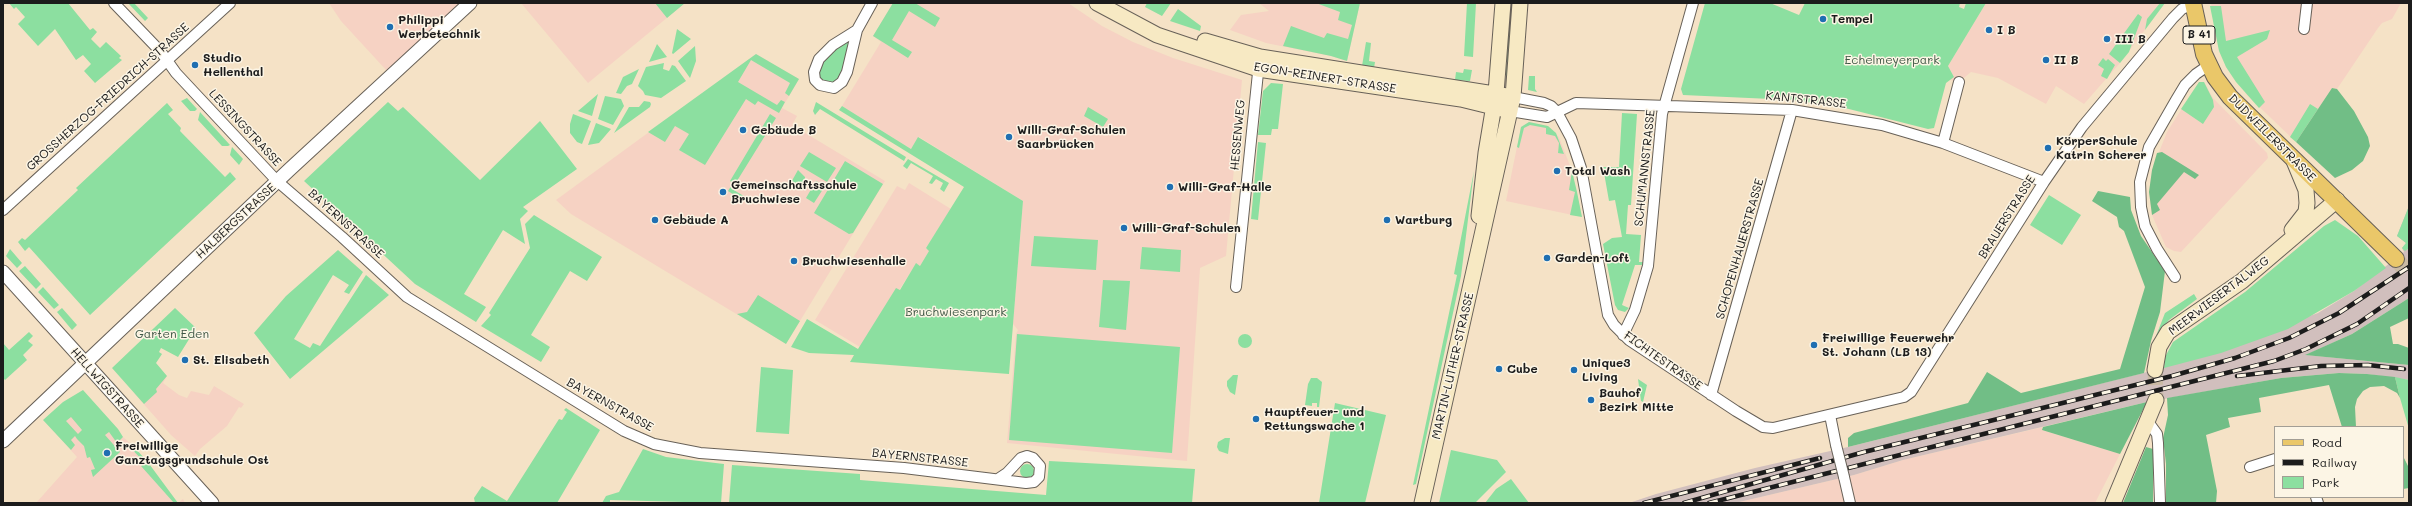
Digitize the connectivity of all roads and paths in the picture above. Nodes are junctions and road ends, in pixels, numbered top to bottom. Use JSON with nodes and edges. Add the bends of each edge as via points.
{"nodes":[{"id":1,"x":114,"y":3,"type":"edge"},
{"id":2,"x":230,"y":3,"type":"edge"},
{"id":3,"x":470,"y":3,"type":"edge"},
{"id":4,"x":872,"y":3,"type":"edge"},
{"id":5,"x":1097,"y":3,"type":"edge"},
{"id":6,"x":1116,"y":3,"type":"edge"},
{"id":7,"x":1503,"y":3,"type":"edge"},
{"id":8,"x":1520,"y":3,"type":"edge"},
{"id":9,"x":1693,"y":3,"type":"edge"},
{"id":10,"x":2193,"y":3,"type":"edge"},
{"id":11,"x":2307,"y":3,"type":"edge"},
{"id":12,"x":2304,"y":29,"type":"dead end"},
{"id":13,"x":857,"y":30,"type":"junction"},
{"id":14,"x":168,"y":60,"type":"junction"},
{"id":15,"x":1259,"y":63,"type":"junction"},
{"id":16,"x":2209,"y":65,"type":"junction"},
{"id":17,"x":1959,"y":82,"type":"dead end"},
{"id":18,"x":1494,"y":100,"type":"junction"},
{"id":19,"x":1512,"y":104,"type":"junction"},
{"id":20,"x":1664,"y":105,"type":"junction"},
{"id":21,"x":1792,"y":110,"type":"junction"},
{"id":22,"x":1557,"y":112,"type":"junction"},
{"id":23,"x":1943,"y":144,"type":"junction"},
{"id":24,"x":2294,"y":161,"type":"junction"},
{"id":25,"x":277,"y":181,"type":"junction"},
{"id":26,"x":2044,"y":182,"type":"junction"},
{"id":27,"x":2337,"y":200,"type":"junction"},
{"id":28,"x":3,"y":210,"type":"edge"},
{"id":29,"x":1483,"y":230,"type":"junction"},
{"id":30,"x":2396,"y":259,"type":"tunnel mouth"},
{"id":31,"x":2261,"y":266,"type":"junction"},
{"id":32,"x":3,"y":272,"type":"edge"},
{"id":33,"x":2175,"y":277,"type":"dead end"},
{"id":34,"x":1236,"y":287,"type":"dead end"},
{"id":35,"x":1623,"y":335,"type":"junction"},
{"id":36,"x":85,"y":363,"type":"junction"},
{"id":37,"x":2155,"y":370,"type":"tunnel mouth"},
{"id":38,"x":1711,"y":394,"type":"junction"},
{"id":39,"x":2156,"y":400,"type":"tunnel mouth"},
{"id":40,"x":1830,"y":415,"type":"junction"},
{"id":41,"x":2149,"y":423,"type":"junction"},
{"id":42,"x":3,"y":441,"type":"edge"},
{"id":43,"x":2274,"y":459,"type":"edge"},
{"id":44,"x":2250,"y":467,"type":"dead end"},
{"id":45,"x":998,"y":479,"type":"dead end"},
{"id":46,"x":212,"y":503,"type":"edge"},
{"id":47,"x":1422,"y":503,"type":"edge"},
{"id":48,"x":1850,"y":503,"type":"edge"},
{"id":49,"x":2113,"y":503,"type":"edge"},
{"id":50,"x":2160,"y":503,"type":"edge"}],
"edges":[{"from":1,"to":14,"type":"street","name":"LESSINGSTRASSE"},
{"from":2,"to":14,"type":"street","name":"GROSSHERZOG-FRIEDRICH-STRASSE"},
{"from":3,"to":25,"type":"street","name":"HALBERGSTRASSE"},
{"from":4,"to":13,"type":"street"},
{"from":5,"to":15,"type":"main road","name":"EGON-REINERT-STRASSE","via":[[1157,35]]},
{"from":6,"to":15,"type":"main road","name":"EGON-REINERT-STRASSE","via":[[1174,31],[1236,50]]},
{"from":7,"to":18,"type":"main road","name":"MARTIN-LUTHER-STRASSE"},
{"from":8,"to":19,"type":"main road","name":"MARTIN-LUTHER-STRASSE"},
{"from":9,"to":20,"type":"street","name":"SCHUMANNSTRASSE"},
{"from":10,"to":16,"type":"main road","name":"DUDWEILERSTRASSE","number":"B 41","via":[[2199,36]]},
{"from":10,"to":26,"type":"street","name":"BRAUERSTRASSE","via":[[2178,13],[2107,96]]},
{"from":11,"to":12,"type":"street"},
{"from":13,"to":13,"type":"street","via":[[833,45],[819,59],[814,71],[815,80],[820,86],[834,88],[842,82],[847,72]]},
{"from":14,"to":25,"type":"street","name":"LESSINGSTRASSE","via":[[176,73]]},
{"from":14,"to":28,"type":"street","name":"GROSSHERZOG-FRIEDRICH-STRASSE"},
{"from":15,"to":18,"type":"main road","name":"EGON-REINERT-STRASSE"},
{"from":15,"to":18,"type":"main road","name":"EGON-REINERT-STRASSE","via":[[1389,89],[1461,99]]},
{"from":15,"to":34,"type":"street","name":"HESSENWEG"},
{"from":16,"to":24,"type":"main road","name":"DUDWEILERSTRASSE","number":"B 41","via":[[2240,108]]},
{"from":16,"to":33,"type":"street","via":[[2196,74],[2179,95],[2149,147],[2140,182],[2145,226]]},
{"from":17,"to":23,"type":"street"},
{"from":18,"to":19,"type":"main road"},
{"from":18,"to":29,"type":"main road","name":"MARTIN-LUTHER-STRASSE","via":[[1478,212]]},
{"from":19,"to":22,"type":"street","via":[[1547,117]]},
{"from":19,"to":29,"type":"main road","name":"MARTIN-LUTHER-STRASSE"},
{"from":20,"to":21,"type":"street","name":"KANTSTRASSE"},
{"from":20,"to":22,"type":"street","name":"KANTSTRASSE","via":[[1576,103]]},
{"from":20,"to":35,"type":"street","name":"SCHUMANNSTRASSE","via":[[1648,266],[1635,310]]},
{"from":21,"to":23,"type":"street","name":"KANTSTRASSE","via":[[1882,125]]},
{"from":21,"to":38,"type":"street","name":"SCHOPENHAUERSTRASSE"},
{"from":22,"to":35,"type":"street","name":"FICHTESTRASSE","via":[[1576,149],[1608,315]]},
{"from":23,"to":26,"type":"street","name":"KANTSTRASSE"},
{"from":24,"to":27,"type":"main road","name":"DUDWEILERSTRASSE","number":"B 41"},
{"from":24,"to":31,"type":"main road","via":[[2306,190],[2306,212],[2296,226],[2269,252]]},
{"from":25,"to":36,"type":"street","name":"HALBERGSTRASSE"},
{"from":25,"to":45,"type":"street","name":"BAYERNSTRASSE","via":[[412,301],[599,416],[644,440],[669,448],[700,453],[904,468]]},
{"from":26,"to":40,"type":"street","name":"BRAUERSTRASSE","via":[[1911,392],[1904,397]]},
{"from":27,"to":30,"type":"main road","number":"B 41"},
{"from":27,"to":31,"type":"main road","name":"MEERWIESERTALWEG"},
{"from":29,"to":47,"type":"main road","name":"MARTIN-LUTHER-STRASSE"},
{"from":31,"to":37,"type":"main road","name":"MEERWIESERTALWEG","via":[[2168,332],[2159,347]]},
{"from":32,"to":36,"type":"street","name":"HELLWIGSTRASSE"},
{"from":35,"to":38,"type":"street","name":"FICHTESTRASSE"},
{"from":36,"to":42,"type":"street","name":"HALBERGSTRASSE"},
{"from":36,"to":46,"type":"street","name":"HELLWIGSTRASSE"},
{"from":38,"to":40,"type":"street","name":"FICHTESTRASSE","via":[[1763,427],[1783,426]]},
{"from":39,"to":41,"type":"main road"},
{"from":40,"to":48,"type":"street","bridge":true},
{"from":41,"to":49,"type":"main road"},
{"from":41,"to":50,"type":"street","via":[[2158,443]]},
{"from":43,"to":44,"type":"street"}]}
